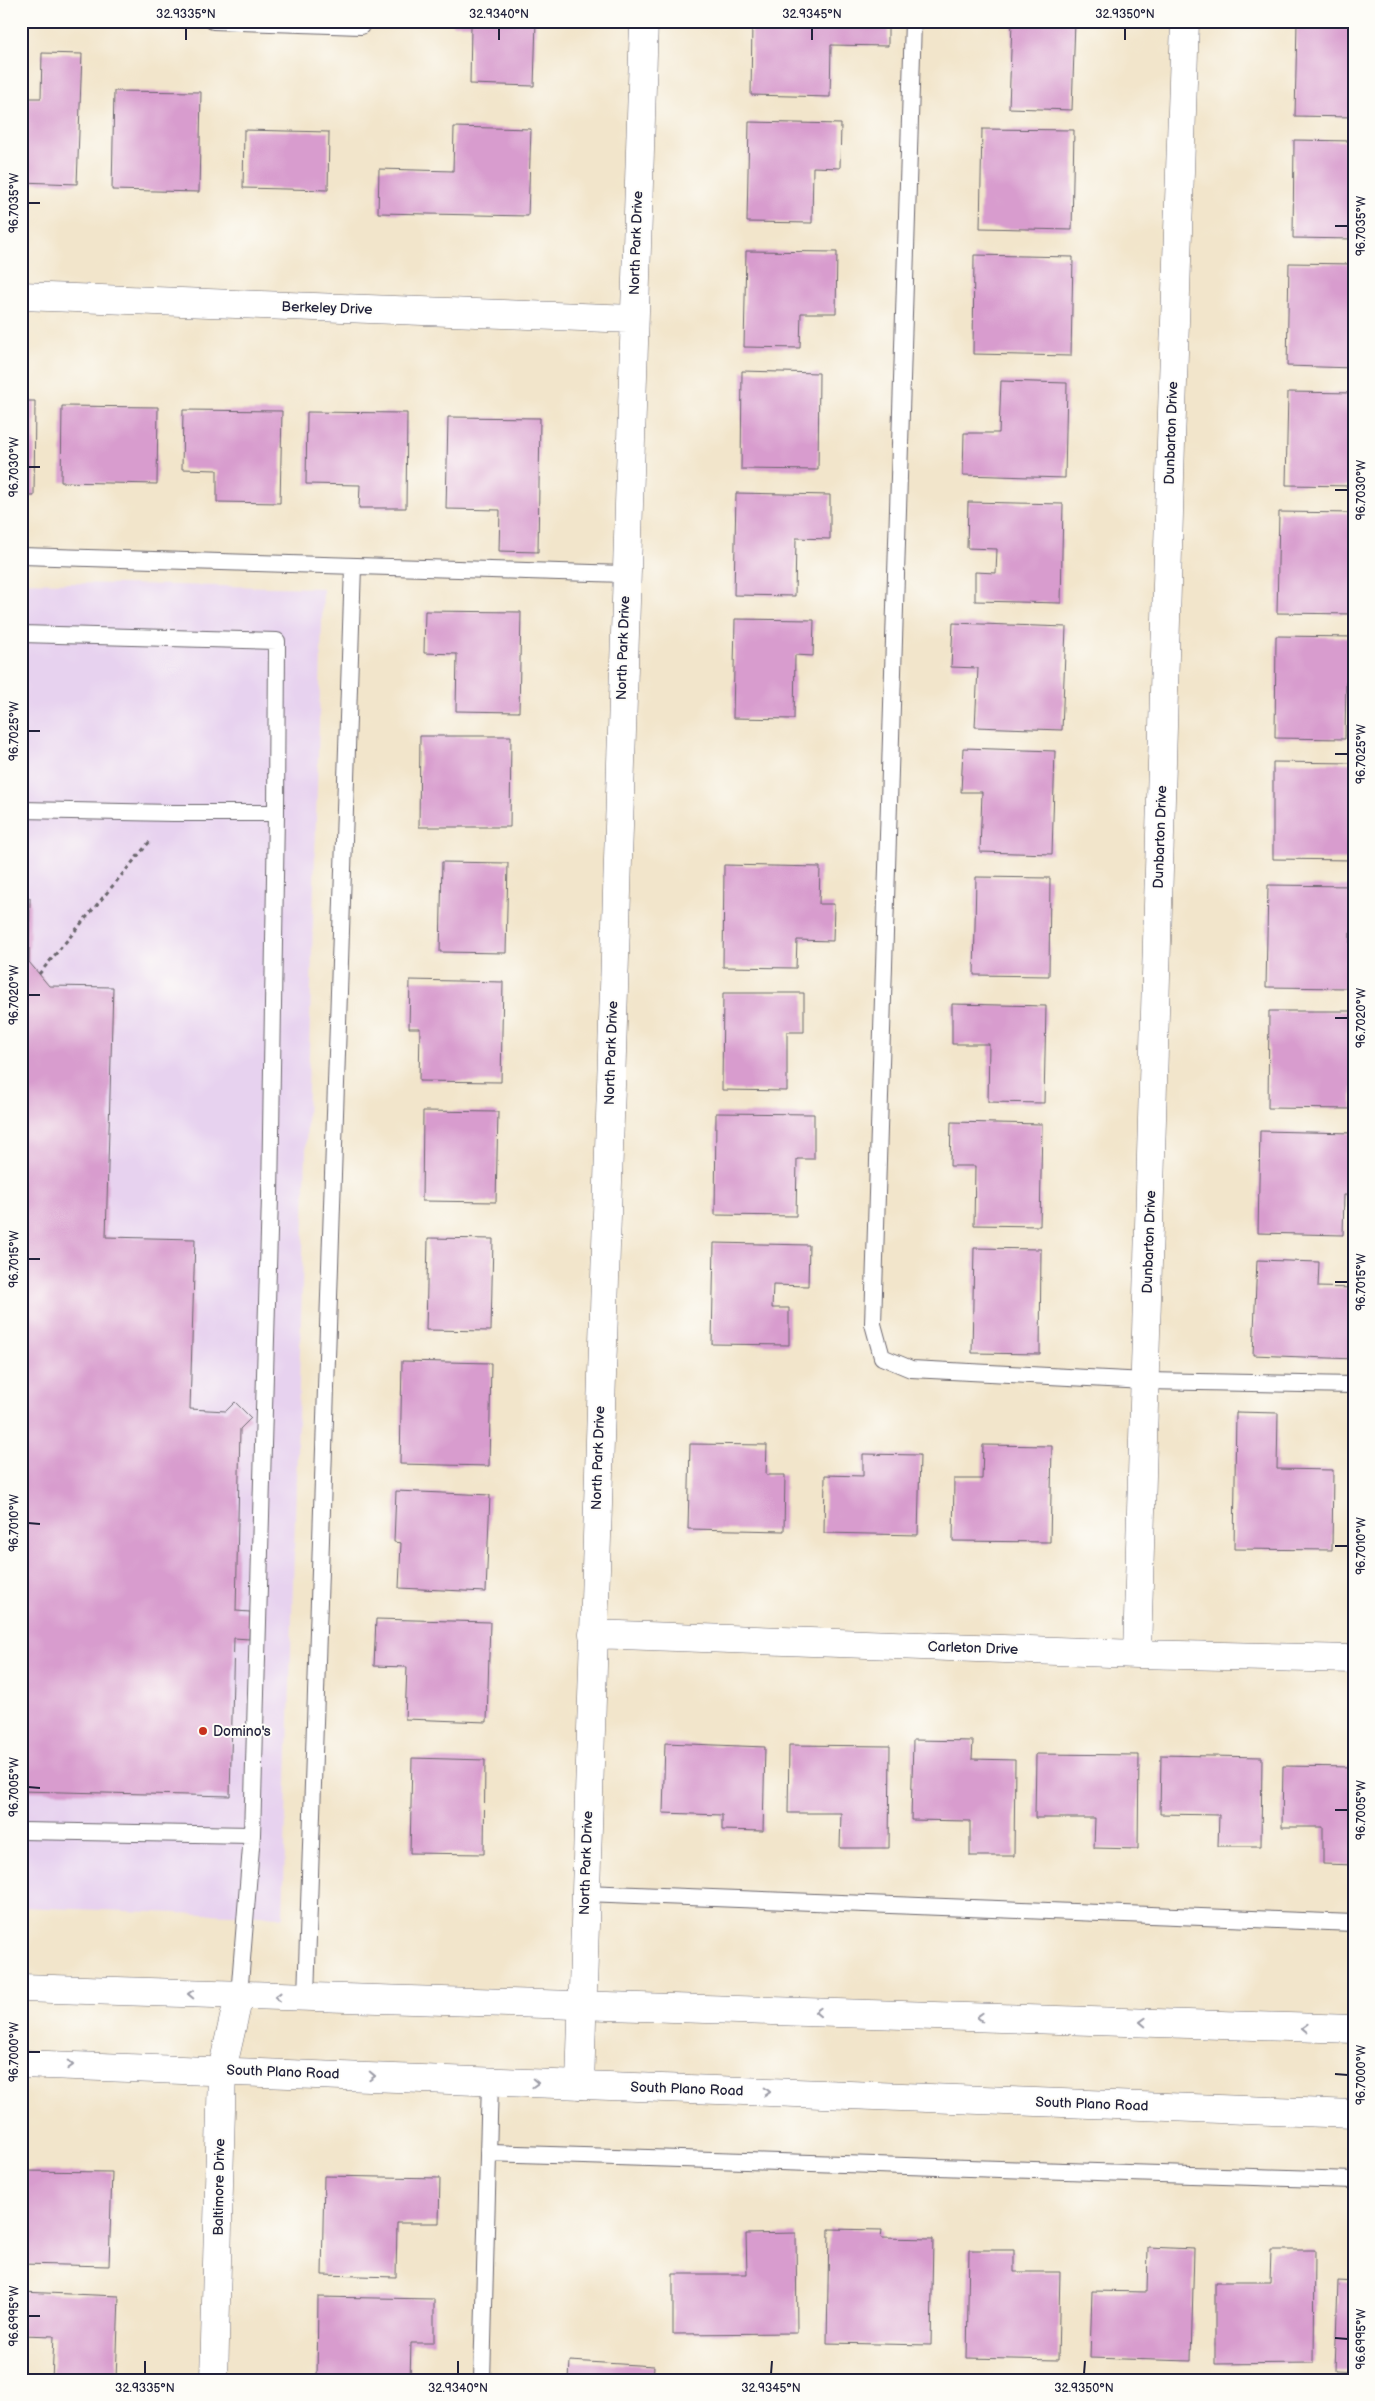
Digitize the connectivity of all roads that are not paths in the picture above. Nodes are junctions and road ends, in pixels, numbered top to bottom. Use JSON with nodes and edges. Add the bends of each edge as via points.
{"nodes":[{"id":1,"x":213,"y":21,"type":"edge"},
{"id":2,"x":363,"y":21,"type":"edge"},
{"id":3,"x":644,"y":21,"type":"edge"},
{"id":4,"x":913,"y":21,"type":"edge"},
{"id":5,"x":1185,"y":21,"type":"edge"},
{"id":6,"x":21,"y":296,"type":"edge"},
{"id":7,"x":634,"y":319,"type":"junction"},
{"id":8,"x":21,"y":556,"type":"edge"},
{"id":9,"x":353,"y":566,"type":"junction"},
{"id":10,"x":626,"y":574,"type":"junction"},
{"id":11,"x":21,"y":634,"type":"edge"},
{"id":12,"x":21,"y":810,"type":"edge"},
{"id":13,"x":276,"y":813,"type":"junction"},
{"id":14,"x":1146,"y":1381,"type":"junction"},
{"id":15,"x":1354,"y":1385,"type":"edge"},
{"id":16,"x":593,"y":1634,"type":"junction"},
{"id":17,"x":1137,"y":1654,"type":"junction"},
{"id":18,"x":1354,"y":1659,"type":"edge"},
{"id":19,"x":21,"y":1831,"type":"edge"},
{"id":20,"x":252,"y":1835,"type":"junction"},
{"id":21,"x":585,"y":1893,"type":"junction"},
{"id":22,"x":1354,"y":1923,"type":"edge"},
{"id":23,"x":21,"y":1988,"type":"edge"},
{"id":24,"x":239,"y":1996,"type":"junction"},
{"id":25,"x":306,"y":1997,"type":"junction"},
{"id":26,"x":582,"y":2004,"type":"junction"},
{"id":27,"x":1354,"y":2029,"type":"edge"},
{"id":28,"x":21,"y":2064,"type":"edge"},
{"id":29,"x":222,"y":2070,"type":"junction"},
{"id":30,"x":490,"y":2081,"type":"junction"},
{"id":31,"x":580,"y":2085,"type":"junction"},
{"id":32,"x":1354,"y":2114,"type":"edge"},
{"id":33,"x":488,"y":2153,"type":"junction"},
{"id":34,"x":1354,"y":2180,"type":"edge"},
{"id":35,"x":214,"y":2380,"type":"edge"},
{"id":36,"x":482,"y":2380,"type":"edge"}],
"edges":[{"from":1,"to":2,"type":"lane","via":[[361,26]]},
{"from":3,"to":7,"type":"street","name":"North Park Drive"},
{"from":4,"to":14,"type":"lane","via":[[873,1324],[882,1357],[911,1369]]},
{"from":5,"to":14,"type":"street","name":"Dunbarton Drive","via":[[1170,452]]},
{"from":6,"to":7,"type":"street","name":"Berkeley Drive"},
{"from":7,"to":10,"type":"street","name":"North Park Drive"},
{"from":8,"to":9,"type":"lane"},
{"from":9,"to":10,"type":"lane"},
{"from":9,"to":25,"type":"lane"},
{"from":10,"to":16,"type":"street","name":"North Park Drive"},
{"from":11,"to":13,"type":"lane","via":[[277,641]]},
{"from":12,"to":13,"type":"lane"},
{"from":13,"to":20,"type":"lane","via":[[270,1198]]},
{"from":14,"to":15,"type":"lane"},
{"from":14,"to":17,"type":"street","name":"Dunbarton Drive"},
{"from":16,"to":17,"type":"street","name":"Carleton Drive"},
{"from":16,"to":21,"type":"street","name":"North Park Drive"},
{"from":17,"to":18,"type":"street","name":"Carleton Drive"},
{"from":19,"to":20,"type":"lane"},
{"from":20,"to":24,"type":"lane"},
{"from":21,"to":22,"type":"lane"},
{"from":21,"to":26,"type":"street","name":"North Park Drive"},
{"from":24,"to":23,"type":"street","one_way":true},
{"from":25,"to":24,"type":"street","one_way":true},
{"from":24,"to":29,"type":"street","name":"Baltimore Drive"},
{"from":25,"to":26,"type":"street"},
{"from":27,"to":26,"type":"street","one_way":true},
{"from":26,"to":31,"type":"street","name":"North Park Drive"},
{"from":28,"to":29,"type":"street","name":"South Plano Road","one_way":true},
{"from":29,"to":30,"type":"street","name":"South Plano Road","one_way":true},
{"from":29,"to":35,"type":"street","name":"Baltimore Drive"},
{"from":30,"to":31,"type":"street","name":"South Plano Road","one_way":true},
{"from":30,"to":33,"type":"lane"},
{"from":31,"to":32,"type":"street","name":"South Plano Road","one_way":true},
{"from":33,"to":34,"type":"lane"},
{"from":33,"to":36,"type":"lane"}]}
